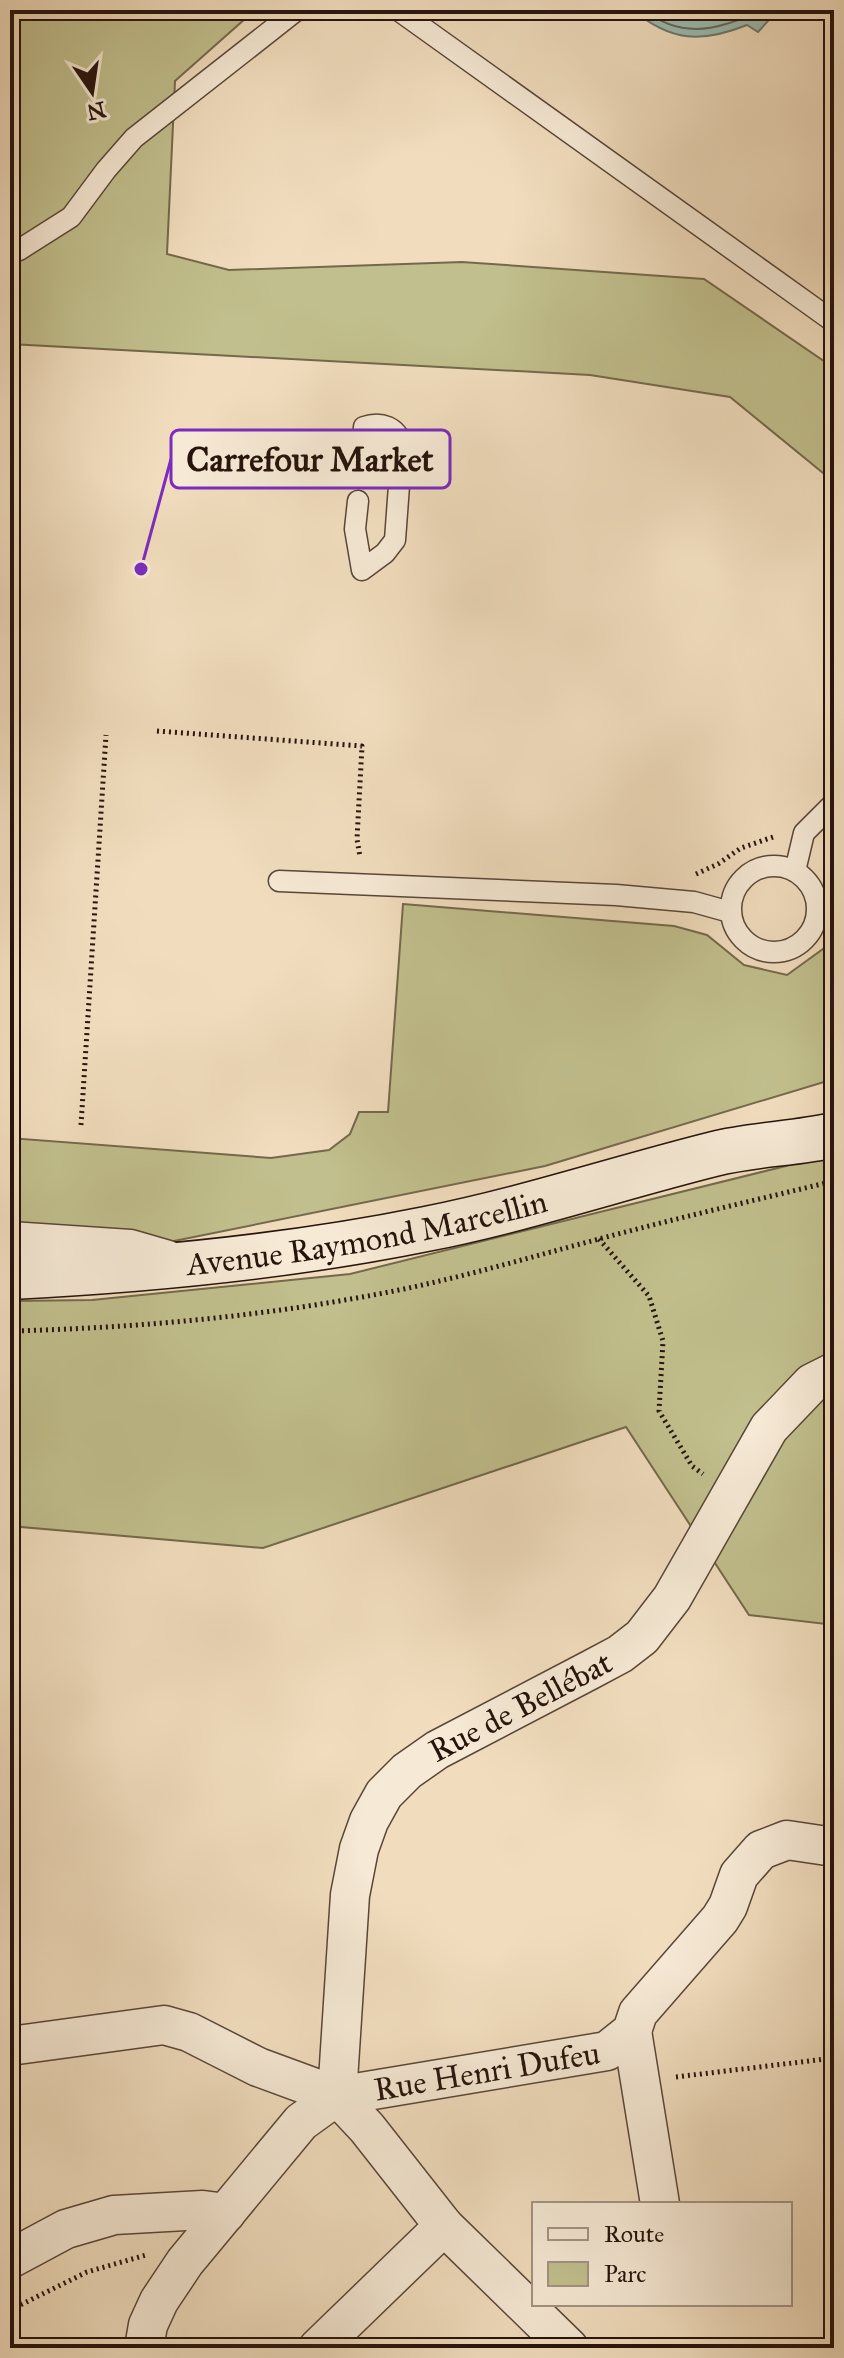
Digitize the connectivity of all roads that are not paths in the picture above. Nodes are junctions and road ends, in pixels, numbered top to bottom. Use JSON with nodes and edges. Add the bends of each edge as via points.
{"nodes":[{"id":1,"x":297,"y":10,"type":"edge"},
{"id":2,"x":398,"y":10,"type":"edge"},
{"id":3,"x":10,"y":253,"type":"edge"},
{"id":4,"x":834,"y":322,"type":"edge"},
{"id":5,"x":361,"y":463,"type":"dead end"},
{"id":6,"x":358,"y":501,"type":"dead end"},
{"id":7,"x":834,"y":803,"type":"edge"},
{"id":8,"x":795,"y":871,"type":"junction"},
{"id":9,"x":279,"y":881,"type":"dead end"},
{"id":10,"x":730,"y":912,"type":"junction"},
{"id":11,"x":834,"y":916,"type":"edge"},
{"id":12,"x":814,"y":927,"type":"junction"},
{"id":13,"x":834,"y":1105,"type":"edge"},
{"id":14,"x":834,"y":1135,"type":"edge"},
{"id":15,"x":718,"y":1153,"type":"junction"},
{"id":16,"x":10,"y":1241,"type":"edge"},
{"id":17,"x":190,"y":1266,"type":"junction"},
{"id":18,"x":10,"y":1277,"type":"edge"},
{"id":19,"x":834,"y":1372,"type":"edge"},
{"id":20,"x":834,"y":1847,"type":"edge"},
{"id":21,"x":632,"y":2031,"type":"junction"},
{"id":22,"x":10,"y":2046,"type":"edge"},
{"id":23,"x":337,"y":2096,"type":"junction"},
{"id":24,"x":660,"y":2202,"type":"edge"},
{"id":25,"x":226,"y":2213,"type":"junction"},
{"id":26,"x":444,"y":2226,"type":"junction"},
{"id":27,"x":10,"y":2259,"type":"edge"},
{"id":28,"x":144,"y":2348,"type":"edge"},
{"id":29,"x":318,"y":2348,"type":"edge"},
{"id":30,"x":569,"y":2348,"type":"edge"}],
"edges":[{"from":1,"to":3,"type":"lane","via":[[134,138],[71,217]]},
{"from":2,"to":4,"type":"lane"},
{"from":5,"to":6,"type":"lane","via":[[364,427],[391,427],[399,433],[395,540],[362,570],[355,529]]},
{"from":7,"to":8,"type":"lane","via":[[804,833]]},
{"from":8,"to":10,"type":"lane","via":[[781,866],[751,872],[739,882]]},
{"from":8,"to":12,"type":"lane","via":[[811,886],[818,906]]},
{"from":9,"to":10,"type":"lane","via":[[616,895],[694,902]]},
{"from":10,"to":12,"type":"lane","via":[[744,941],[774,954],[805,941]]},
{"from":11,"to":12,"type":"lane"},
{"from":13,"to":15,"type":"main road","name":"Avenue Raymond Marcellin","via":[[794,1117]]},
{"from":14,"to":15,"type":"main road","name":"Avenue Raymond Marcellin"},
{"from":15,"to":17,"type":"main road","name":"Avenue Raymond Marcellin","via":[[429,1229]]},
{"from":16,"to":17,"type":"street","via":[[130,1249]]},
{"from":17,"to":18,"type":"main road","name":"Avenue Raymond Marcellin"},
{"from":19,"to":23,"type":"street","name":"Rue de Bellébat","via":[[812,1383],[769,1428],[672,1598],[642,1637],[620,1654],[437,1750],[384,1794],[359,1849],[350,1895]]},
{"from":20,"to":21,"type":"street","name":"Rue Henri Dufeu","via":[[787,1840],[761,1850],[739,1875],[720,1919],[638,2013]]},
{"from":21,"to":23,"type":"street","name":"Rue Henri Dufeu","via":[[607,2051]]},
{"from":21,"to":24,"type":"street","name":"Rue Henri Dufeu"},
{"from":22,"to":23,"type":"street","via":[[164,2025]]},
{"from":23,"to":25,"type":"street","via":[[301,2122]]},
{"from":23,"to":26,"type":"street"},
{"from":25,"to":27,"type":"street","via":[[114,2215],[66,2229]]},
{"from":25,"to":28,"type":"street","via":[[159,2301]]},
{"from":26,"to":29,"type":"street"},
{"from":26,"to":30,"type":"street"}]}
